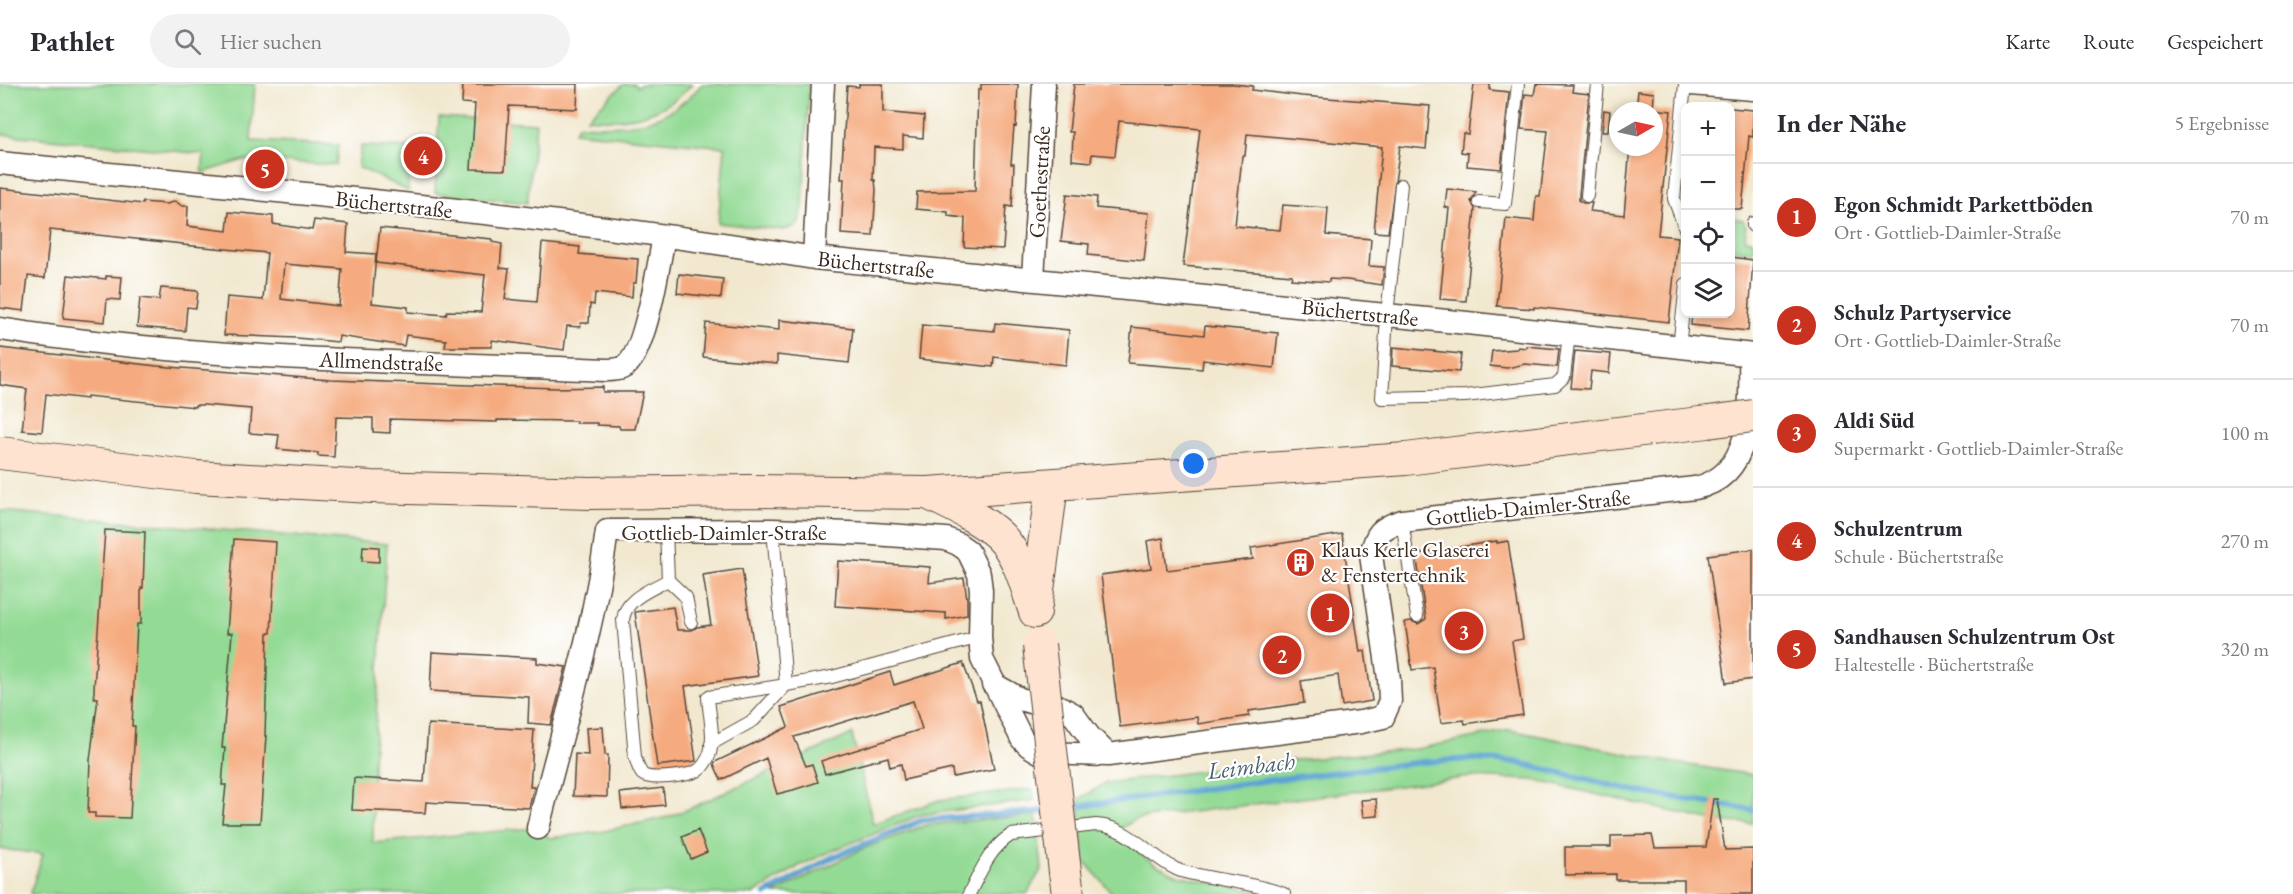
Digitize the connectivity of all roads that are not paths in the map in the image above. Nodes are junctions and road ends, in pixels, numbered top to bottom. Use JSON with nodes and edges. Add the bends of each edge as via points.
{"nodes":[{"id":1,"x":824,"y":84,"type":"edge"},
{"id":2,"x":1044,"y":84,"type":"edge"},
{"id":3,"x":1518,"y":84,"type":"edge"},
{"id":4,"x":1598,"y":84,"type":"edge"},
{"id":5,"x":1685,"y":84,"type":"edge"},
{"id":6,"x":1692,"y":84,"type":"edge"},
{"id":7,"x":1753,"y":89,"type":"edge"},
{"id":8,"x":0,"y":163,"type":"edge"},
{"id":9,"x":1401,"y":185,"type":"dead end"},
{"id":10,"x":1587,"y":196,"type":"dead end"},
{"id":11,"x":1479,"y":202,"type":"dead end"},
{"id":12,"x":1681,"y":218,"type":"edge"},
{"id":13,"x":664,"y":236,"type":"junction"},
{"id":14,"x":814,"y":258,"type":"junction"},
{"id":15,"x":1033,"y":279,"type":"junction"},
{"id":16,"x":1387,"y":315,"type":"junction"},
{"id":17,"x":1682,"y":318,"type":"edge"},
{"id":18,"x":0,"y":328,"type":"edge"},
{"id":19,"x":1569,"y":334,"type":"junction"},
{"id":20,"x":1679,"y":347,"type":"junction"},
{"id":21,"x":1752,"y":355,"type":"edge"},
{"id":22,"x":1753,"y":416,"type":"edge"},
{"id":23,"x":0,"y":453,"type":"edge"},
{"id":24,"x":1052,"y":485,"type":"junction"},
{"id":25,"x":928,"y":494,"type":"junction"},
{"id":26,"x":1402,"y":521,"type":"junction"},
{"id":27,"x":773,"y":530,"type":"junction"},
{"id":28,"x":666,"y":531,"type":"junction"},
{"id":29,"x":668,"y":580,"type":"junction"},
{"id":30,"x":1035,"y":612,"type":"junction"},
{"id":31,"x":1417,"y":616,"type":"dead end"},
{"id":32,"x":691,"y":622,"type":"dead end"},
{"id":33,"x":980,"y":637,"type":"junction"},
{"id":34,"x":993,"y":684,"type":"junction"},
{"id":35,"x":786,"y":685,"type":"junction"},
{"id":36,"x":711,"y":744,"type":"junction"},
{"id":37,"x":1108,"y":755,"type":"junction"},
{"id":38,"x":538,"y":828,"type":"dead end"},
{"id":39,"x":1067,"y":883,"type":"edge"},
{"id":40,"x":969,"y":894,"type":"edge"},
{"id":41,"x":1284,"y":894,"type":"edge"}],
"edges":[{"from":1,"to":14,"type":"street"},
{"from":2,"to":15,"type":"street","name":"Goethestraße"},
{"from":3,"to":11,"type":"lane","via":[[1505,204]]},
{"from":4,"to":10,"type":"lane"},
{"from":5,"to":12,"type":"lane","via":[[1674,200]]},
{"from":6,"to":7,"type":"street"},
{"from":8,"to":13,"type":"street","name":"Büchertstraße"},
{"from":9,"to":16,"type":"lane"},
{"from":13,"to":14,"type":"street","name":"Büchertstraße"},
{"from":13,"to":18,"type":"street","name":"Allmendstraße","via":[[642,340],[632,362],[621,369],[245,356],[50,337]]},
{"from":14,"to":15,"type":"street","name":"Büchertstraße"},
{"from":15,"to":16,"type":"street","name":"Büchertstraße"},
{"from":16,"to":19,"type":"street","name":"Büchertstraße"},
{"from":16,"to":19,"type":"lane","via":[[1382,398],[1465,396],[1556,385],[1564,377]]},
{"from":17,"to":20,"type":"lane"},
{"from":19,"to":20,"type":"street","name":"Büchertstraße"},
{"from":20,"to":21,"type":"street","name":"Büchertstraße"},
{"from":21,"to":26,"type":"street","name":"Gottlieb-Daimler-Straße","via":[[1749,442],[1730,474],[1712,483]]},
{"from":22,"to":24,"type":"main road","bridge":true,"via":[[1406,459]]},
{"from":23,"to":25,"type":"main road","via":[[196,477],[372,487],[590,493]]},
{"from":24,"to":25,"type":"main road"},
{"from":24,"to":30,"type":"main road"},
{"from":25,"to":30,"type":"main road","via":[[962,510],[1005,542],[1017,560]]},
{"from":26,"to":31,"type":"lane"},
{"from":26,"to":37,"type":"street","name":"Gottlieb-Daimler-Straße","via":[[1375,537],[1371,555],[1389,679],[1390,701],[1383,717]]},
{"from":27,"to":28,"type":"street","name":"Gottlieb-Daimler-Straße"},
{"from":27,"to":33,"type":"street","name":"Gottlieb-Daimler-Straße","via":[[883,534],[946,539],[958,544],[968,551],[979,574]]},
{"from":27,"to":35,"type":"lane"},
{"from":28,"to":29,"type":"lane"},
{"from":28,"to":38,"type":"street","name":"Gottlieb-Daimler-Straße","via":[[607,531],[592,613]]},
{"from":29,"to":32,"type":"lane","via":[[686,597]]},
{"from":29,"to":36,"type":"lane","via":[[631,602],[623,616],[638,765],[642,773],[651,777],[691,773],[703,765]]},
{"from":30,"to":39,"type":"main road","bridge":true},
{"from":33,"to":34,"type":"street","name":"Gottlieb-Daimler-Straße","via":[[982,659]]},
{"from":33,"to":35,"type":"lane"},
{"from":34,"to":37,"type":"street","via":[[1020,699],[1056,705],[1073,714]]},
{"from":34,"to":37,"type":"street","name":"Gottlieb-Daimler-Straße","via":[[1029,746],[1041,753]]},
{"from":35,"to":36,"type":"lane","via":[[754,720]]},
{"from":35,"to":36,"type":"lane","via":[[708,697]]},
{"from":40,"to":41,"type":"lane","via":[[989,855],[1011,836],[1096,825],[1122,831],[1178,870]]}]}
